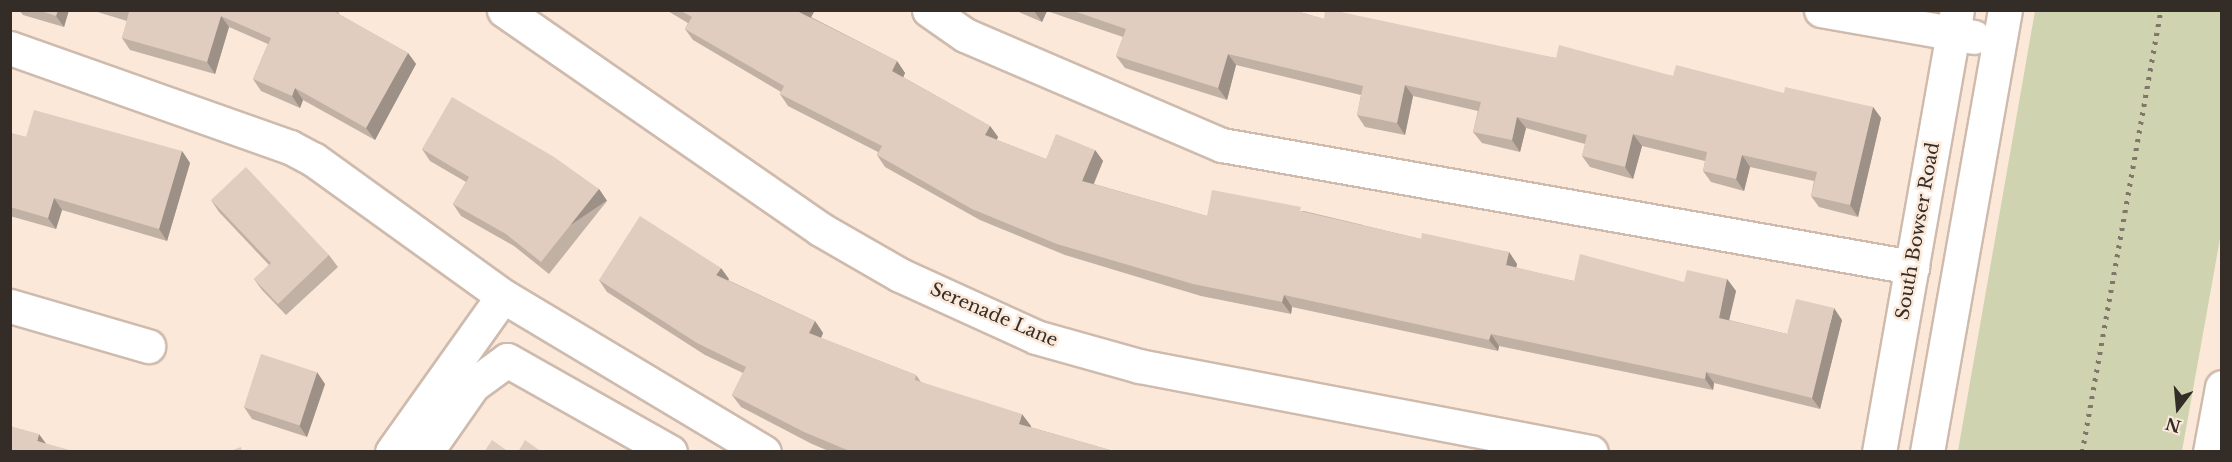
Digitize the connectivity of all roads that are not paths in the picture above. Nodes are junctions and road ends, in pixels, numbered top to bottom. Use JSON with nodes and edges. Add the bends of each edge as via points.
{"nodes":[{"id":1,"x":504,"y":10,"type":"edge"},
{"id":2,"x":929,"y":10,"type":"edge"},
{"id":3,"x":1821,"y":10,"type":"edge"},
{"id":4,"x":1955,"y":22,"type":"edge"},
{"id":5,"x":2002,"y":26,"type":"edge"},
{"id":6,"x":10,"y":48,"type":"edge"},
{"id":7,"x":1912,"y":267,"type":"junction"},
{"id":8,"x":503,"y":296,"type":"junction"},
{"id":9,"x":10,"y":306,"type":"edge"},
{"id":10,"x":148,"y":346,"type":"dead end"},
{"id":11,"x":2222,"y":387,"type":"edge"},
{"id":12,"x":392,"y":452,"type":"edge"},
{"id":13,"x":426,"y":452,"type":"edge"},
{"id":14,"x":670,"y":452,"type":"edge"},
{"id":15,"x":764,"y":452,"type":"edge"},
{"id":16,"x":1591,"y":452,"type":"edge"},
{"id":17,"x":1879,"y":452,"type":"edge"},
{"id":18,"x":1927,"y":452,"type":"edge"},
{"id":19,"x":2210,"y":452,"type":"edge"}],
"edges":[{"from":1,"to":16,"type":"street","name":"Serenade Lane","via":[[820,229],[900,275],[1036,337],[1139,366]]},
{"from":2,"to":7,"type":"street","via":[[965,35],[1222,145]]},
{"from":3,"to":4,"type":"street"},
{"from":4,"to":5,"type":"street"},
{"from":4,"to":7,"type":"street","name":"South Bowser Road"},
{"from":5,"to":18,"type":"street"},
{"from":6,"to":8,"type":"street","via":[[290,147],[313,159]]},
{"from":7,"to":17,"type":"street","name":"South Bowser Road"},
{"from":8,"to":12,"type":"street"},
{"from":8,"to":15,"type":"street"},
{"from":9,"to":10,"type":"street"},
{"from":11,"to":19,"type":"street"},
{"from":13,"to":14,"type":"street","via":[[473,385],[507,360]]}]}
